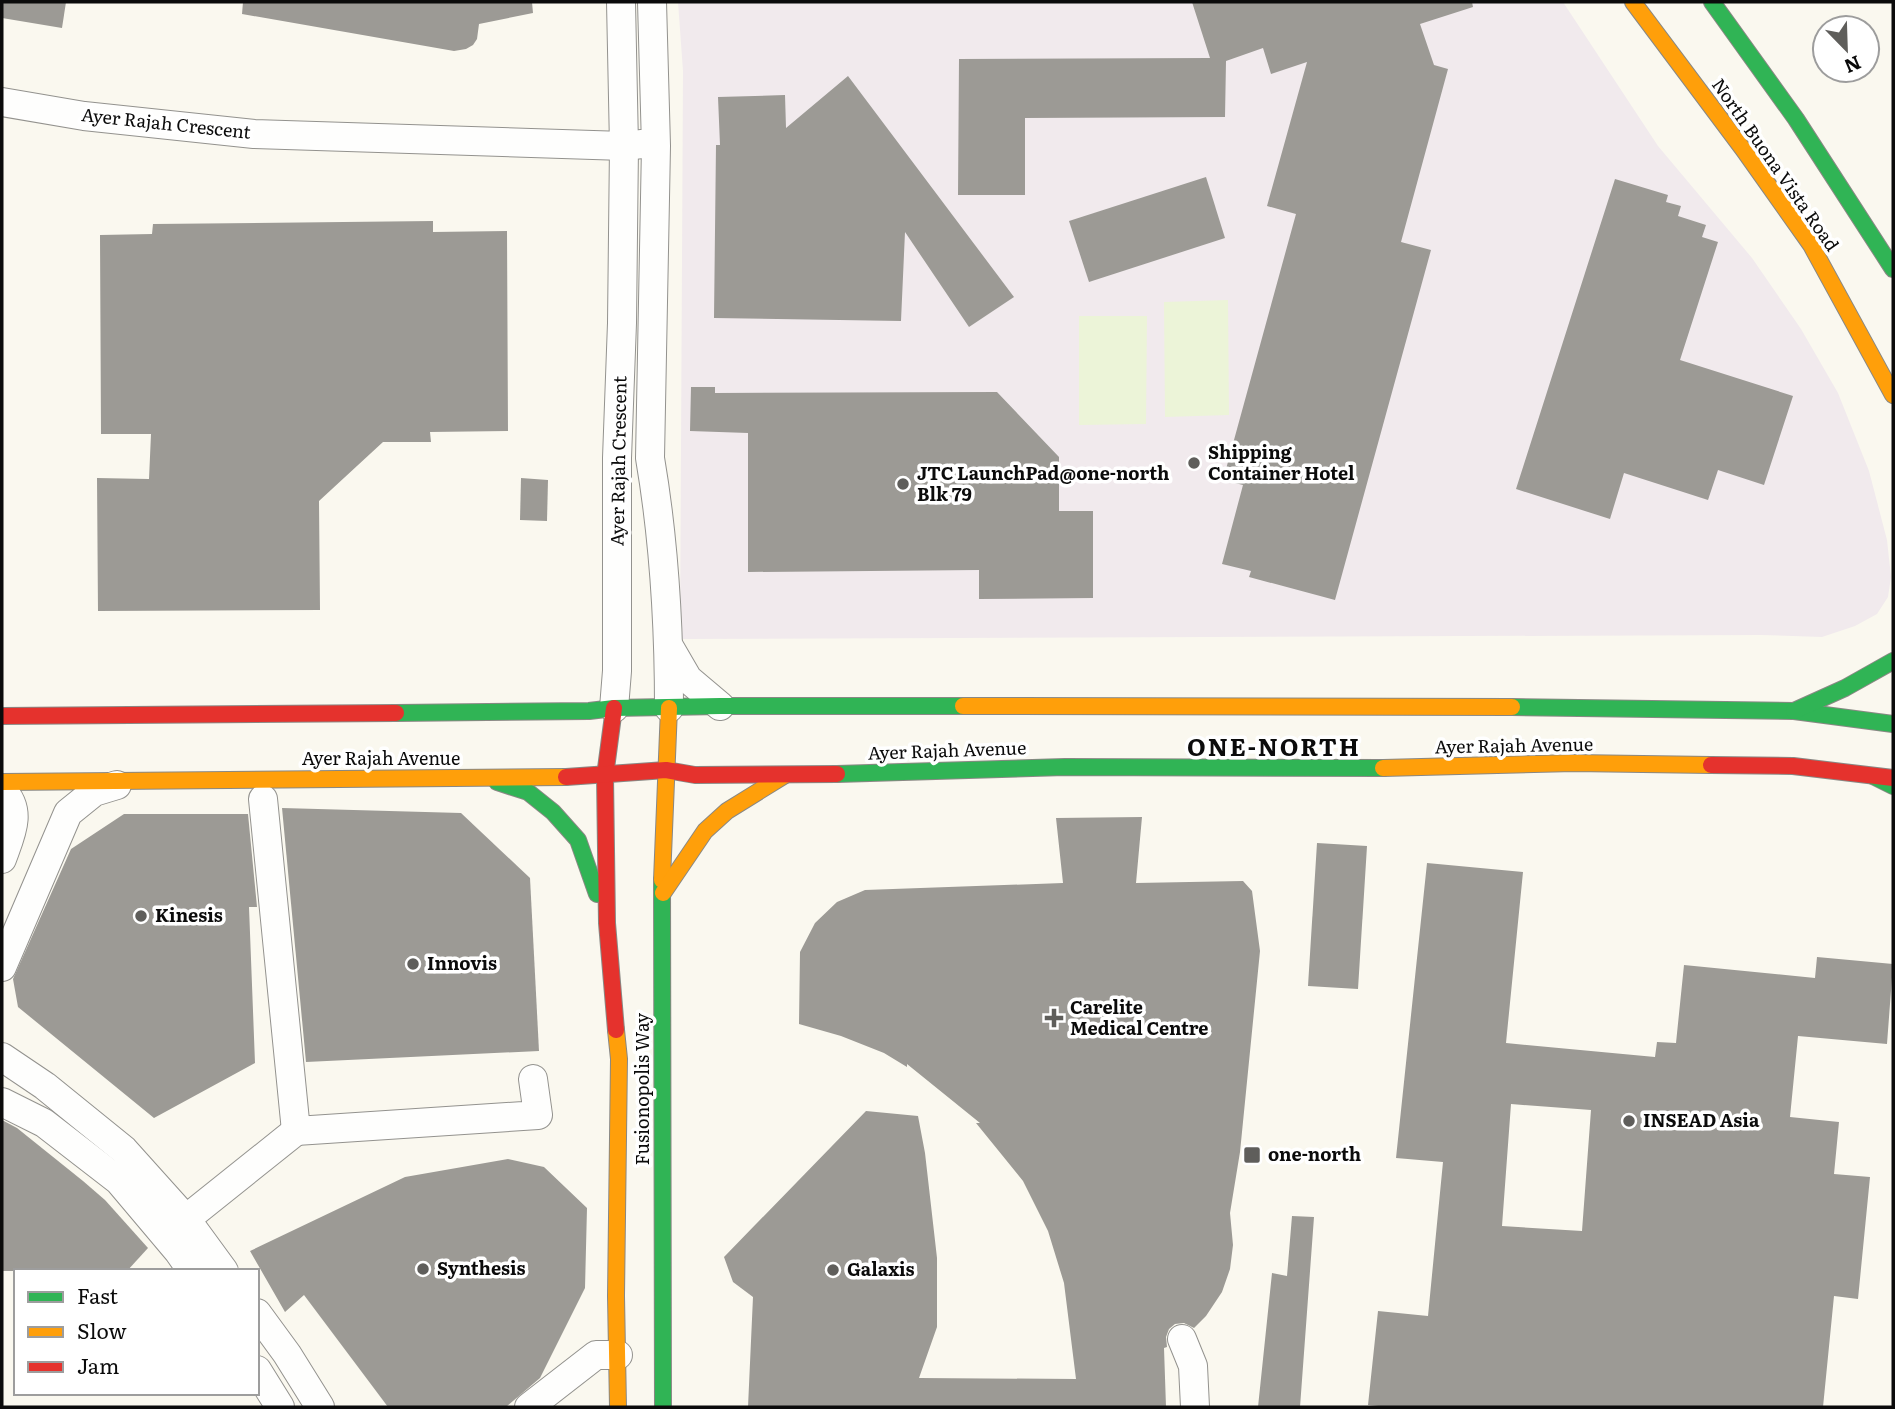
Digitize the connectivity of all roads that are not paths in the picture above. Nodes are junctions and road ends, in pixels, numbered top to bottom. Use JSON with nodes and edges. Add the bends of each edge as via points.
{"nodes":[{"id":1,"x":621,"y":2,"type":"edge"},
{"id":2,"x":652,"y":2,"type":"edge"},
{"id":3,"x":1633,"y":2,"type":"edge"},
{"id":4,"x":1712,"y":2,"type":"edge"},
{"id":5,"x":2,"y":102,"type":"edge"},
{"id":6,"x":656,"y":143,"type":"junction"},
{"id":7,"x":624,"y":146,"type":"junction"},
{"id":8,"x":1893,"y":269,"type":"edge"},
{"id":9,"x":1893,"y":394,"type":"edge"},
{"id":10,"x":669,"y":646,"type":"junction"},
{"id":11,"x":1893,"y":661,"type":"edge"},
{"id":12,"x":720,"y":706,"type":"junction"},
{"id":13,"x":614,"y":708,"type":"junction"},
{"id":14,"x":670,"y":708,"type":"junction"},
{"id":15,"x":1794,"y":711,"type":"junction"},
{"id":16,"x":2,"y":716,"type":"edge"},
{"id":17,"x":1893,"y":724,"type":"edge"},
{"id":18,"x":666,"y":770,"type":"junction"},
{"id":19,"x":785,"y":775,"type":"junction"},
{"id":20,"x":606,"y":776,"type":"junction"},
{"id":21,"x":1873,"y":776,"type":"junction"},
{"id":22,"x":486,"y":778,"type":"junction"},
{"id":23,"x":1893,"y":778,"type":"edge"},
{"id":24,"x":129,"y":781,"type":"junction"},
{"id":25,"x":2,"y":782,"type":"edge"},
{"id":26,"x":1893,"y":786,"type":"edge"},
{"id":27,"x":2,"y":790,"type":"edge"},
{"id":28,"x":263,"y":799,"type":"dead end"},
{"id":29,"x":2,"y":859,"type":"edge"},
{"id":30,"x":661,"y":896,"type":"junction"},
{"id":31,"x":607,"y":923,"type":"junction"},
{"id":32,"x":2,"y":967,"type":"edge"},
{"id":33,"x":2,"y":1057,"type":"edge"},
{"id":34,"x":533,"y":1079,"type":"dead end"},
{"id":35,"x":2,"y":1102,"type":"edge"},
{"id":36,"x":296,"y":1131,"type":"junction"},
{"id":37,"x":186,"y":1219,"type":"junction"},
{"id":38,"x":191,"y":1269,"type":"edge"},
{"id":39,"x":223,"y":1269,"type":"edge"},
{"id":40,"x":259,"y":1316,"type":"edge"},
{"id":41,"x":1182,"y":1339,"type":"dead end"},
{"id":42,"x":618,"y":1355,"type":"junction"},
{"id":43,"x":259,"y":1373,"type":"edge"},
{"id":44,"x":280,"y":1407,"type":"edge"},
{"id":45,"x":320,"y":1407,"type":"edge"},
{"id":46,"x":529,"y":1407,"type":"edge"},
{"id":47,"x":618,"y":1407,"type":"edge"},
{"id":48,"x":663,"y":1407,"type":"edge"},
{"id":49,"x":1195,"y":1407,"type":"edge"}],
"edges":[{"from":1,"to":7,"type":"street","name":"Ayer Rajah Crescent"},
{"from":2,"to":6,"type":"street","name":"Ayer Rajah Crescent"},
{"from":3,"to":9,"type":"street","name":"North Buona Vista Road","via":[[1811,245]]},
{"from":4,"to":8,"type":"street","via":[[1797,119]]},
{"from":5,"to":7,"type":"street","name":"Ayer Rajah Crescent","via":[[84,116],[254,134]]},
{"from":6,"to":7,"type":"street","name":"Ayer Rajah Crescent"},
{"from":6,"to":10,"type":"street","name":"Ayer Rajah Crescent","via":[[650,458]]},
{"from":7,"to":13,"type":"street","name":"Ayer Rajah Crescent"},
{"from":10,"to":12,"type":"street","via":[[688,678]]},
{"from":10,"to":14,"type":"street","name":"Ayer Rajah Crescent"},
{"from":11,"to":15,"type":"street"},
{"from":12,"to":14,"type":"street","name":"Ayer Rajah Avenue"},
{"from":12,"to":15,"type":"street","name":"Ayer Rajah Avenue","via":[[1387,705]]},
{"from":13,"to":14,"type":"street","name":"Ayer Rajah Avenue"},
{"from":13,"to":16,"type":"street","name":"Ayer Rajah Avenue"},
{"from":13,"to":20,"type":"street","name":"Ayer Rajah Crescent"},
{"from":14,"to":18,"type":"street","name":"Ayer Rajah Crescent"},
{"from":15,"to":17,"type":"street","name":"Ayer Rajah Avenue"},
{"from":18,"to":19,"type":"street","name":"Ayer Rajah Avenue","via":[[695,775]]},
{"from":18,"to":20,"type":"street","name":"Ayer Rajah Avenue"},
{"from":18,"to":30,"type":"street","name":"Fusionopolis Way"},
{"from":19,"to":21,"type":"street","name":"Ayer Rajah Avenue","via":[[1065,767],[1574,764],[1793,766]]},
{"from":19,"to":30,"type":"street","via":[[727,810],[705,831]]},
{"from":20,"to":22,"type":"street","name":"Ayer Rajah Avenue"},
{"from":20,"to":31,"type":"street","name":"Fusionopolis Way"},
{"from":21,"to":23,"type":"street","name":"Ayer Rajah Avenue"},
{"from":21,"to":26,"type":"street"},
{"from":22,"to":24,"type":"street","name":"Ayer Rajah Avenue"},
{"from":22,"to":31,"type":"street","via":[[528,792],[553,811],[578,841]]},
{"from":24,"to":25,"type":"street","name":"Ayer Rajah Avenue"},
{"from":24,"to":32,"type":"street","via":[[94,792],[68,813]]},
{"from":27,"to":29,"type":"street","via":[[13,804],[14,815]]},
{"from":28,"to":36,"type":"street"},
{"from":30,"to":48,"type":"street","name":"Fusionopolis Way"},
{"from":31,"to":42,"type":"street","name":"Fusionopolis Way","via":[[619,1059]]},
{"from":33,"to":37,"type":"street","via":[[124,1150]]},
{"from":34,"to":36,"type":"street","via":[[538,1115]]},
{"from":35,"to":38,"type":"street","via":[[44,1123],[119,1181]]},
{"from":36,"to":37,"type":"street"},
{"from":37,"to":39,"type":"street"},
{"from":40,"to":45,"type":"street"},
{"from":41,"to":49,"type":"street","via":[[1193,1366]]},
{"from":42,"to":46,"type":"street","via":[[596,1355]]},
{"from":42,"to":47,"type":"street","name":"Fusionopolis Way"},
{"from":43,"to":44,"type":"street"}]}
